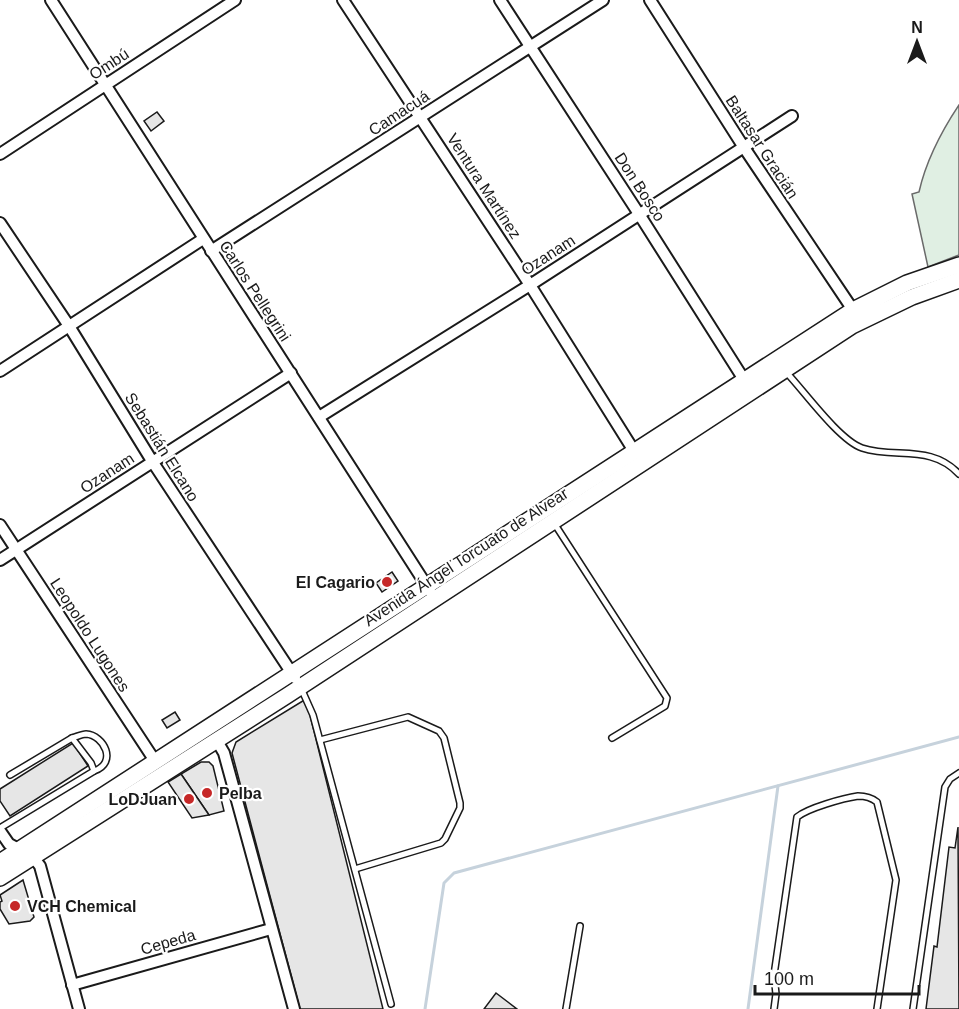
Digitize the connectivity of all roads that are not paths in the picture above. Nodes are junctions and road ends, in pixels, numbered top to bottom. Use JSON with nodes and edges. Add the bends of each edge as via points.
{"nodes":[{"id":1,"x":51,"y":0,"type":"edge"},
{"id":2,"x":235,"y":0,"type":"edge"},
{"id":3,"x":343,"y":0,"type":"edge"},
{"id":4,"x":500,"y":0,"type":"edge"},
{"id":5,"x":603,"y":0,"type":"edge"},
{"id":6,"x":650,"y":0,"type":"edge"},
{"id":7,"x":532,"y":46,"type":"junction"},
{"id":8,"x":104,"y":84,"type":"junction"},
{"id":9,"x":792,"y":116,"type":"dead end"},
{"id":10,"x":421,"y":117,"type":"junction"},
{"id":11,"x":743,"y":147,"type":"junction"},
{"id":12,"x":0,"y":154,"type":"edge"},
{"id":13,"x":639,"y":214,"type":"junction"},
{"id":14,"x":0,"y":223,"type":"edge"},
{"id":15,"x":203,"y":239,"type":"junction"},
{"id":16,"x":211,"y":251,"type":"junction"},
{"id":17,"x":959,"y":265,"type":"edge"},
{"id":18,"x":959,"y":280,"type":"edge"},
{"id":19,"x":530,"y":285,"type":"junction"},
{"id":20,"x":853,"y":310,"type":"junction"},
{"id":21,"x":69,"y":326,"type":"junction"},
{"id":22,"x":0,"y":370,"type":"edge"},
{"id":23,"x":785,"y":371,"type":"junction"},
{"id":24,"x":291,"y":373,"type":"junction"},
{"id":25,"x":748,"y":387,"type":"junction"},
{"id":26,"x":319,"y":417,"type":"junction"},
{"id":27,"x":634,"y":451,"type":"junction"},
{"id":28,"x":152,"y":461,"type":"junction"},
{"id":29,"x":959,"y":474,"type":"edge"},
{"id":30,"x":553,"y":522,"type":"junction"},
{"id":31,"x":0,"y":525,"type":"edge"},
{"id":32,"x":15,"y":550,"type":"junction"},
{"id":33,"x":0,"y":560,"type":"edge"},
{"id":34,"x":427,"y":585,"type":"junction"},
{"id":35,"x":435,"y":599,"type":"junction"},
{"id":36,"x":292,"y":674,"type":"junction"},
{"id":37,"x":300,"y":687,"type":"junction"},
{"id":38,"x":72,"y":738,"type":"junction"},
{"id":39,"x":612,"y":738,"type":"dead end"},
{"id":40,"x":320,"y":740,"type":"junction"},
{"id":41,"x":217,"y":741,"type":"junction"},
{"id":42,"x":155,"y":761,"type":"junction"},
{"id":43,"x":94,"y":771,"type":"junction"},
{"id":44,"x":959,"y":773,"type":"edge"},
{"id":45,"x":10,"y":774,"type":"dead end"},
{"id":46,"x":0,"y":830,"type":"edge"},
{"id":47,"x":26,"y":854,"type":"junction"},
{"id":48,"x":0,"y":862,"type":"edge"},
{"id":49,"x":355,"y":869,"type":"junction"},
{"id":50,"x":0,"y":878,"type":"edge"},
{"id":51,"x":580,"y":926,"type":"dead end"},
{"id":52,"x":271,"y":929,"type":"junction"},
{"id":53,"x":72,"y":985,"type":"junction"},
{"id":54,"x":391,"y":1004,"type":"dead end"},
{"id":55,"x":79,"y":1009,"type":"edge"},
{"id":56,"x":294,"y":1009,"type":"edge"},
{"id":57,"x":566,"y":1009,"type":"edge"},
{"id":58,"x":774,"y":1009,"type":"edge"},
{"id":59,"x":877,"y":1009,"type":"edge"},
{"id":60,"x":913,"y":1009,"type":"edge"}],
"edges":[{"from":1,"to":8,"type":"street","name":"Carlos Pellegrini"},
{"from":2,"to":8,"type":"street","name":"Ombú"},
{"from":3,"to":10,"type":"street","name":"Ventura Martínez"},
{"from":4,"to":7,"type":"street","name":"Don Bosco"},
{"from":5,"to":7,"type":"street","name":"Camacuá"},
{"from":6,"to":11,"type":"street","name":"Baltasar Gracián"},
{"from":7,"to":10,"type":"street","name":"Camacuá"},
{"from":7,"to":13,"type":"street","name":"Don Bosco"},
{"from":8,"to":12,"type":"street","name":"Ombú"},
{"from":8,"to":15,"type":"street","name":"Carlos Pellegrini"},
{"from":9,"to":11,"type":"street","name":"Ozanam"},
{"from":10,"to":16,"type":"street","name":"Camacuá"},
{"from":10,"to":19,"type":"street","name":"Ventura Martínez"},
{"from":11,"to":13,"type":"street","name":"Ozanam"},
{"from":11,"to":20,"type":"street","name":"Baltasar Gracián"},
{"from":13,"to":19,"type":"street","name":"Ozanam"},
{"from":13,"to":25,"type":"street","name":"Don Bosco"},
{"from":14,"to":21,"type":"street","name":"Sebastián Elcano"},
{"from":15,"to":16,"type":"street","name":"Carlos Pellegrini"},
{"from":15,"to":21,"type":"street"},
{"from":16,"to":24,"type":"street","name":"Carlos Pellegrini"},
{"from":17,"to":20,"type":"main road","name":"Avenida Ángel Torcuato de Alvear","via":[[907,283]]},
{"from":18,"to":23,"type":"main road","name":"Avenida Ángel Torcuato de Alvear","via":[[866,319]]},
{"from":19,"to":26,"type":"street","name":"Ozanam"},
{"from":19,"to":27,"type":"street","name":"Ventura Martínez"},
{"from":20,"to":25,"type":"main road","name":"Avenida Ángel Torcuato de Alvear"},
{"from":21,"to":22,"type":"street"},
{"from":21,"to":28,"type":"street","name":"Sebastián Elcano"},
{"from":23,"to":25,"type":"main road","name":"Avenida Ángel Torcuato de Alvear"},
{"from":23,"to":29,"type":"lane","via":[[838,431],[861,447],[932,456]]},
{"from":24,"to":26,"type":"street","name":"Carlos Pellegrini"},
{"from":24,"to":28,"type":"street","name":"Ozanam"},
{"from":25,"to":27,"type":"main road","name":"Avenida Ángel Torcuato de Alvear"},
{"from":25,"to":30,"type":"main road","name":"Avenida Ángel Torcuato de Alvear"},
{"from":26,"to":34,"type":"street","name":"Carlos Pellegrini"},
{"from":27,"to":34,"type":"main road","name":"Avenida Ángel Torcuato de Alvear"},
{"from":28,"to":32,"type":"street","name":"Ozanam"},
{"from":28,"to":36,"type":"street","name":"Sebastián Elcano"},
{"from":30,"to":35,"type":"main road","name":"Avenida Ángel Torcuato de Alvear"},
{"from":30,"to":39,"type":"lane","via":[[667,698],[665,706]]},
{"from":31,"to":32,"type":"street","name":"Leopoldo Lugones"},
{"from":32,"to":33,"type":"street","name":"Ozanam"},
{"from":32,"to":42,"type":"street","name":"Leopoldo Lugones"},
{"from":34,"to":35,"type":"street","name":"Carlos Pellegrini"},
{"from":34,"to":36,"type":"main road","name":"Avenida Ángel Torcuato de Alvear"},
{"from":35,"to":37,"type":"main road","name":"Avenida Ángel Torcuato de Alvear"},
{"from":36,"to":37,"type":"street","name":"Sebastián Elcano"},
{"from":36,"to":42,"type":"main road","name":"Avenida Ángel Torcuato de Alvear"},
{"from":37,"to":40,"type":"lane"},
{"from":37,"to":41,"type":"main road","name":"Avenida Ángel Torcuato de Alvear"},
{"from":38,"to":43,"type":"lane"},
{"from":38,"to":43,"type":"lane","via":[[86,734],[105,747],[106,764]]},
{"from":38,"to":45,"type":"lane"},
{"from":40,"to":49,"type":"lane"},
{"from":40,"to":49,"type":"lane","via":[[408,717],[439,731],[444,738],[460,803],[445,839]]},
{"from":41,"to":47,"type":"main road","name":"Avenida Ángel Torcuato de Alvear"},
{"from":41,"to":52,"type":"street","via":[[224,753]]},
{"from":42,"to":47,"type":"main road","name":"Avenida Ángel Torcuato de Alvear"},
{"from":43,"to":46,"type":"lane"},
{"from":44,"to":60,"type":"lane","via":[[945,787]]},
{"from":46,"to":47,"type":"street","via":[[9,844]]},
{"from":47,"to":48,"type":"main road","name":"Avenida Ángel Torcuato de Alvear"},
{"from":47,"to":50,"type":"main road","name":"Avenida Ángel Torcuato de Alvear"},
{"from":47,"to":53,"type":"street","via":[[40,866]]},
{"from":49,"to":54,"type":"lane"},
{"from":51,"to":57,"type":"lane"},
{"from":52,"to":53,"type":"street","name":"Cepeda"},
{"from":52,"to":56,"type":"street"},
{"from":53,"to":55,"type":"street"},
{"from":58,"to":59,"type":"lane","via":[[774,975],[797,817],[865,796],[877,802],[896,880]]}]}
